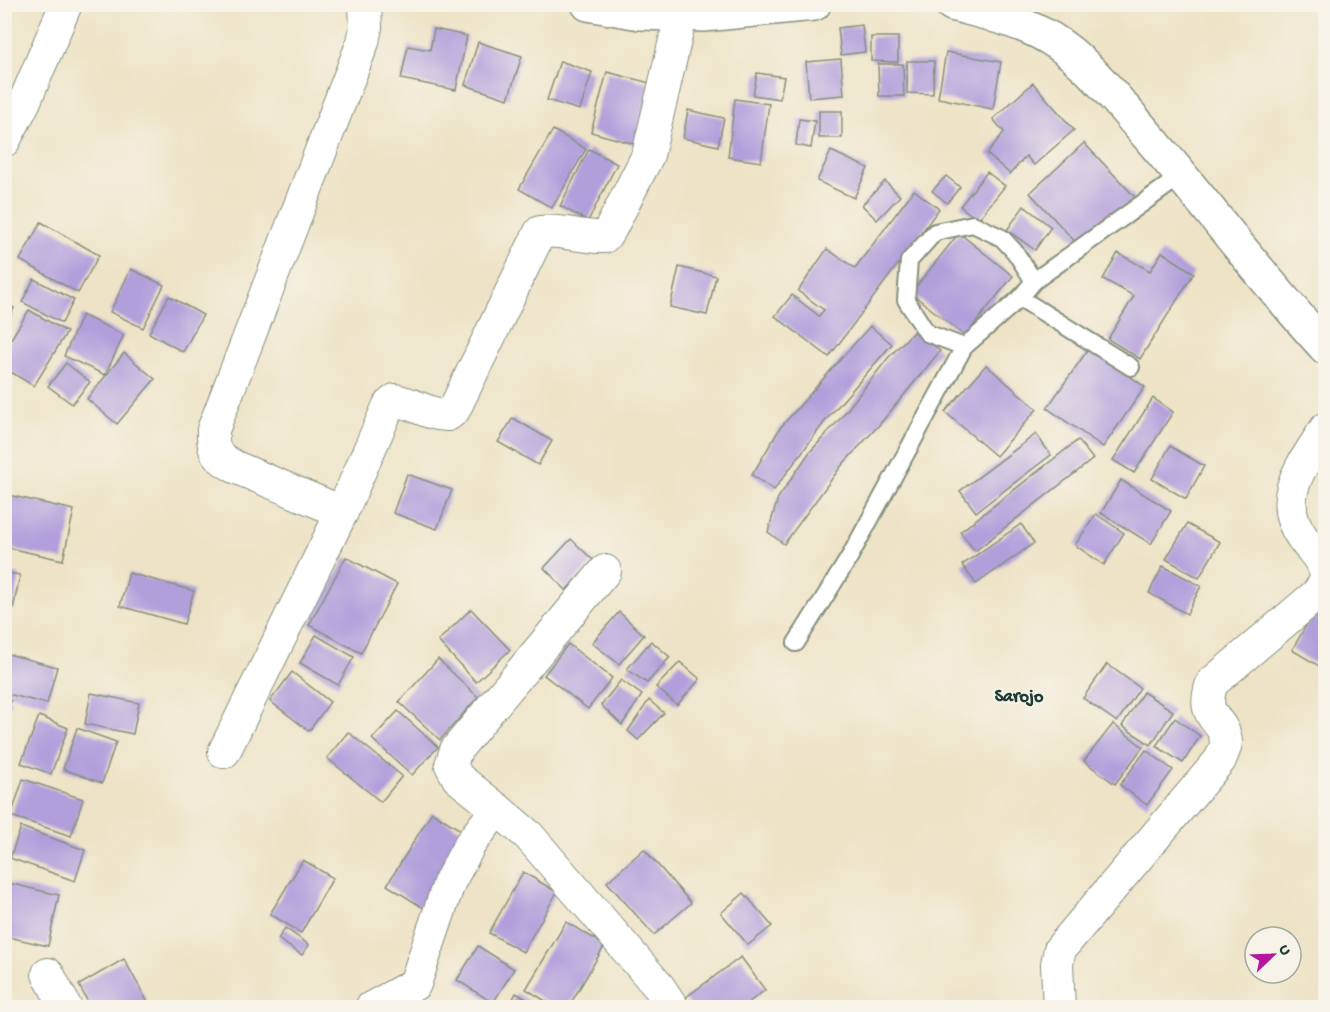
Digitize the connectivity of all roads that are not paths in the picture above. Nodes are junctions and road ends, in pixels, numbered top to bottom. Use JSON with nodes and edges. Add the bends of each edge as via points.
{"nodes":[{"id":1,"x":66,"y":4,"type":"edge"},
{"id":2,"x":365,"y":4,"type":"edge"},
{"id":3,"x":588,"y":4,"type":"edge"},
{"id":4,"x":814,"y":4,"type":"edge"},
{"id":5,"x":952,"y":4,"type":"edge"},
{"id":6,"x":1002,"y":11,"type":"edge"},
{"id":7,"x":681,"y":15,"type":"junction"},
{"id":8,"x":4,"y":141,"type":"edge"},
{"id":9,"x":1182,"y":175,"type":"junction"},
{"id":10,"x":1034,"y":281,"type":"junction"},
{"id":11,"x":1020,"y":298,"type":"junction"},
{"id":12,"x":964,"y":347,"type":"junction"},
{"id":13,"x":1326,"y":348,"type":"edge"},
{"id":14,"x":1131,"y":367,"type":"dead end"},
{"id":15,"x":1326,"y":428,"type":"edge"},
{"id":16,"x":342,"y":512,"type":"junction"},
{"id":17,"x":605,"y":571,"type":"dead end"},
{"id":18,"x":1326,"y":576,"type":"edge"},
{"id":19,"x":1326,"y":581,"type":"edge"},
{"id":20,"x":796,"y":643,"type":"dead end"},
{"id":21,"x":224,"y":752,"type":"dead end"},
{"id":22,"x":497,"y":809,"type":"junction"},
{"id":23,"x":48,"y":974,"type":"dead end"},
{"id":24,"x":419,"y":996,"type":"edge"},
{"id":25,"x":66,"y":1008,"type":"edge"},
{"id":26,"x":371,"y":1008,"type":"edge"},
{"id":27,"x":673,"y":1008,"type":"edge"},
{"id":28,"x":1059,"y":1008,"type":"edge"}],
"edges":[{"from":1,"to":8,"type":"street"},
{"from":2,"to":16,"type":"street","via":[[363,42],[213,430],[212,446],[219,458],[235,467]]},
{"from":3,"to":7,"type":"street"},
{"from":4,"to":7,"type":"street"},
{"from":5,"to":6,"type":"street"},
{"from":6,"to":9,"type":"street","via":[[1052,40],[1090,70]]},
{"from":7,"to":16,"type":"street","via":[[648,155],[609,230],[604,237],[540,232],[454,410],[439,416],[405,402],[395,400],[389,405]]},
{"from":9,"to":10,"type":"lane"},
{"from":9,"to":13,"type":"street"},
{"from":10,"to":11,"type":"lane"},
{"from":10,"to":12,"type":"lane","via":[[1002,238],[973,224],[934,232],[909,261],[906,300],[927,333]]},
{"from":11,"to":12,"type":"lane"},
{"from":11,"to":14,"type":"lane"},
{"from":12,"to":20,"type":"lane","via":[[849,558]]},
{"from":15,"to":18,"type":"street","via":[[1292,482],[1289,511],[1300,534],[1324,564]]},
{"from":16,"to":21,"type":"street"},
{"from":17,"to":22,"type":"street","via":[[456,750],[451,765],[458,778]]},
{"from":19,"to":28,"type":"street","via":[[1317,594],[1212,683],[1207,698],[1209,712],[1226,742],[1220,760],[1060,949]]},
{"from":22,"to":24,"type":"street","via":[[470,844],[449,883]]},
{"from":22,"to":27,"type":"street","via":[[529,836],[660,987]]},
{"from":23,"to":25,"type":"street"},
{"from":24,"to":26,"type":"street"}]}
